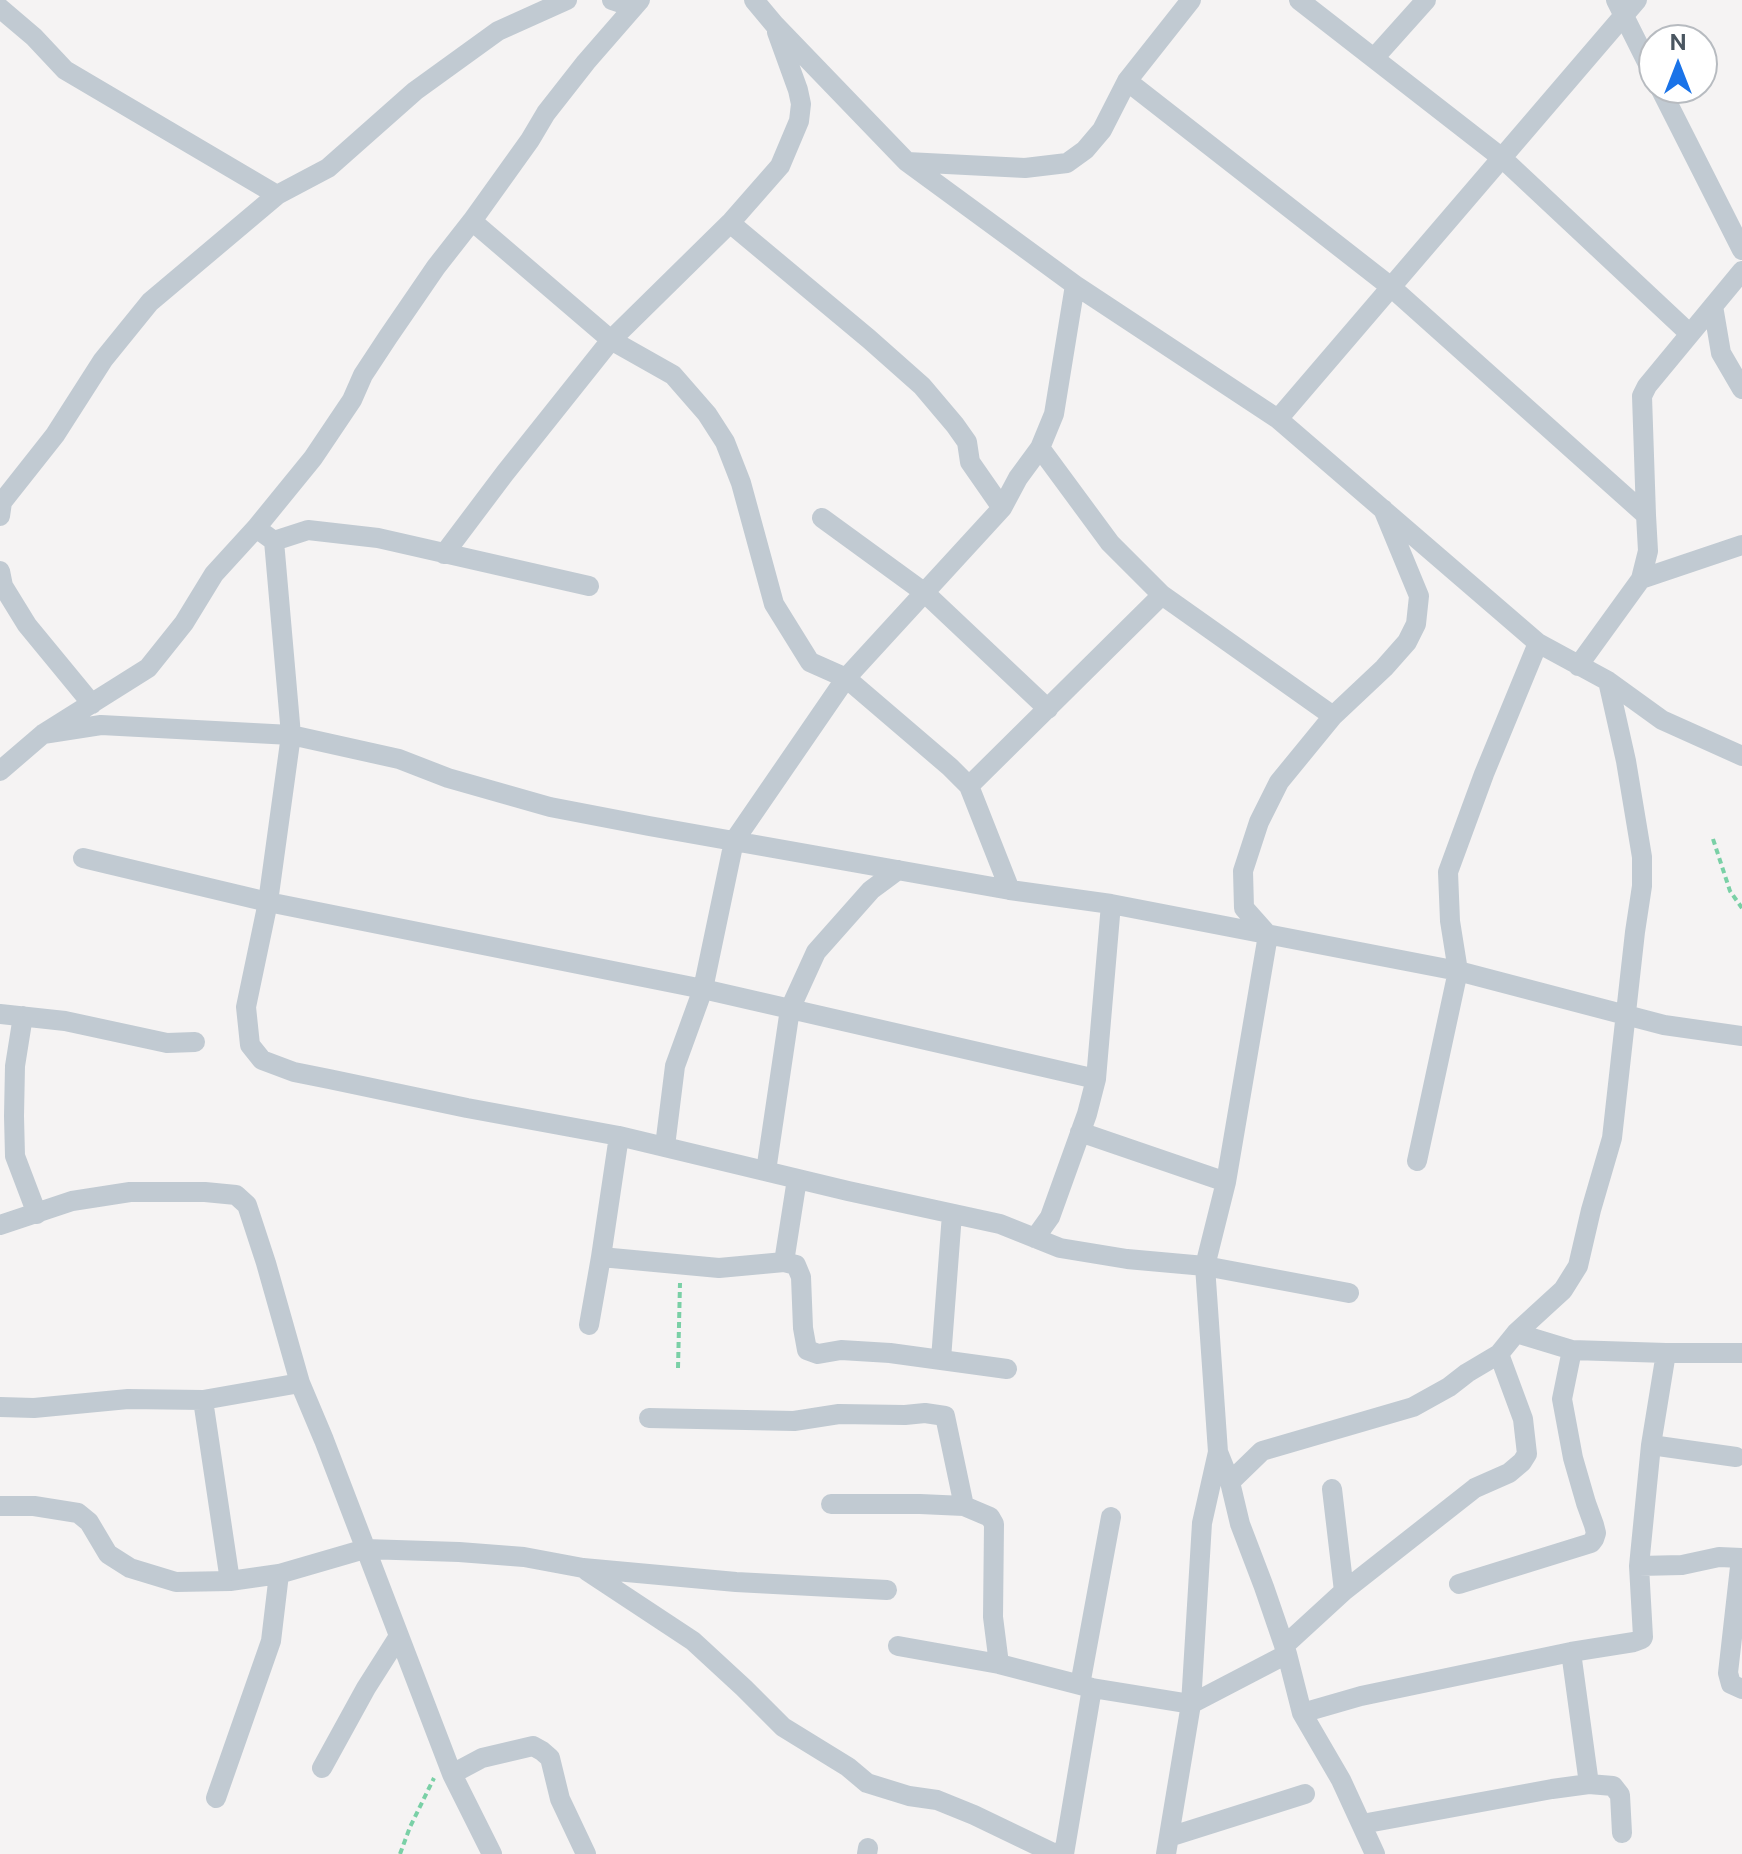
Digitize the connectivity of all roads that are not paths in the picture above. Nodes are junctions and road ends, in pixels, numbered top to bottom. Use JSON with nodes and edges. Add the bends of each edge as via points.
{"nodes":[{"id":1,"x":567,"y":0,"type":"edge"},
{"id":2,"x":612,"y":0,"type":"edge"},
{"id":3,"x":754,"y":0,"type":"edge"},
{"id":4,"x":1191,"y":0,"type":"edge"},
{"id":5,"x":1299,"y":0,"type":"edge"},
{"id":6,"x":1426,"y":0,"type":"edge"},
{"id":7,"x":637,"y":3,"type":"edge"},
{"id":8,"x":1625,"y":5,"type":"edge"},
{"id":9,"x":0,"y":8,"type":"edge"},
{"id":10,"x":774,"y":24,"type":"junction"},
{"id":11,"x":1638,"y":37,"type":"edge"},
{"id":12,"x":1375,"y":57,"type":"junction"},
{"id":13,"x":1127,"y":81,"type":"junction"},
{"id":14,"x":1668,"y":104,"type":"edge"},
{"id":15,"x":1502,"y":158,"type":"junction"},
{"id":16,"x":907,"y":162,"type":"junction"},
{"id":17,"x":277,"y":195,"type":"junction"},
{"id":18,"x":472,"y":221,"type":"junction"},
{"id":19,"x":730,"y":223,"type":"junction"},
{"id":20,"x":1742,"y":250,"type":"edge"},
{"id":21,"x":1742,"y":271,"type":"edge"},
{"id":22,"x":1075,"y":285,"type":"junction"},
{"id":23,"x":1391,"y":287,"type":"junction"},
{"id":24,"x":1713,"y":306,"type":"junction"},
{"id":25,"x":1690,"y":334,"type":"junction"},
{"id":26,"x":611,"y":340,"type":"junction"},
{"id":27,"x":1742,"y":389,"type":"edge"},
{"id":28,"x":1278,"y":419,"type":"junction"},
{"id":29,"x":1040,"y":448,"type":"junction"},
{"id":30,"x":1,"y":507,"type":"edge"},
{"id":31,"x":1002,"y":508,"type":"junction"},
{"id":32,"x":1383,"y":509,"type":"junction"},
{"id":33,"x":1646,"y":515,"type":"junction"},
{"id":34,"x":822,"y":518,"type":"dead end"},
{"id":35,"x":256,"y":528,"type":"junction"},
{"id":36,"x":274,"y":541,"type":"junction"},
{"id":37,"x":1742,"y":545,"type":"edge"},
{"id":38,"x":444,"y":554,"type":"junction"},
{"id":39,"x":0,"y":571,"type":"edge"},
{"id":40,"x":1641,"y":579,"type":"junction"},
{"id":41,"x":589,"y":586,"type":"dead end"},
{"id":42,"x":925,"y":593,"type":"junction"},
{"id":43,"x":1162,"y":595,"type":"junction"},
{"id":44,"x":1538,"y":643,"type":"junction"},
{"id":45,"x":1578,"y":666,"type":"junction"},
{"id":46,"x":846,"y":678,"type":"junction"},
{"id":47,"x":1608,"y":681,"type":"junction"},
{"id":48,"x":92,"y":704,"type":"junction"},
{"id":49,"x":1048,"y":709,"type":"junction"},
{"id":50,"x":1333,"y":716,"type":"junction"},
{"id":51,"x":43,"y":734,"type":"junction"},
{"id":52,"x":291,"y":735,"type":"junction"},
{"id":53,"x":1738,"y":751,"type":"edge"},
{"id":54,"x":0,"y":771,"type":"edge"},
{"id":55,"x":969,"y":786,"type":"junction"},
{"id":56,"x":734,"y":841,"type":"junction"},
{"id":57,"x":83,"y":858,"type":"dead end"},
{"id":58,"x":898,"y":870,"type":"junction"},
{"id":59,"x":1010,"y":890,"type":"junction"},
{"id":60,"x":268,"y":902,"type":"junction"},
{"id":61,"x":1111,"y":904,"type":"junction"},
{"id":62,"x":1268,"y":935,"type":"junction"},
{"id":63,"x":1458,"y":971,"type":"junction"},
{"id":64,"x":703,"y":989,"type":"junction"},
{"id":65,"x":790,"y":1009,"type":"junction"},
{"id":66,"x":0,"y":1014,"type":"edge"},
{"id":67,"x":1626,"y":1015,"type":"junction"},
{"id":68,"x":23,"y":1016,"type":"junction"},
{"id":69,"x":1742,"y":1036,"type":"edge"},
{"id":70,"x":195,"y":1042,"type":"dead end"},
{"id":71,"x":1096,"y":1079,"type":"junction"},
{"id":72,"x":1080,"y":1132,"type":"junction"},
{"id":73,"x":619,"y":1136,"type":"junction"},
{"id":74,"x":665,"y":1146,"type":"junction"},
{"id":75,"x":1417,"y":1161,"type":"dead end"},
{"id":76,"x":766,"y":1171,"type":"junction"},
{"id":77,"x":797,"y":1179,"type":"junction"},
{"id":78,"x":1226,"y":1182,"type":"junction"},
{"id":79,"x":37,"y":1214,"type":"junction"},
{"id":80,"x":952,"y":1214,"type":"junction"},
{"id":81,"x":0,"y":1225,"type":"edge"},
{"id":82,"x":1035,"y":1238,"type":"junction"},
{"id":83,"x":601,"y":1257,"type":"junction"},
{"id":84,"x":784,"y":1262,"type":"junction"},
{"id":85,"x":1205,"y":1266,"type":"junction"},
{"id":86,"x":1349,"y":1293,"type":"dead end"},
{"id":87,"x":589,"y":1325,"type":"dead end"},
{"id":88,"x":1516,"y":1333,"type":"junction"},
{"id":89,"x":1572,"y":1350,"type":"junction"},
{"id":90,"x":1666,"y":1353,"type":"junction"},
{"id":91,"x":1742,"y":1353,"type":"edge"},
{"id":92,"x":1499,"y":1354,"type":"junction"},
{"id":93,"x":941,"y":1359,"type":"junction"},
{"id":94,"x":1007,"y":1369,"type":"dead end"},
{"id":95,"x":300,"y":1383,"type":"junction"},
{"id":96,"x":203,"y":1400,"type":"junction"},
{"id":97,"x":0,"y":1407,"type":"edge"},
{"id":98,"x":649,"y":1418,"type":"dead end"},
{"id":99,"x":1651,"y":1445,"type":"junction"},
{"id":100,"x":1218,"y":1452,"type":"junction"},
{"id":101,"x":1736,"y":1457,"type":"dead end"},
{"id":102,"x":1230,"y":1482,"type":"junction"},
{"id":103,"x":1332,"y":1489,"type":"dead end"},
{"id":104,"x":831,"y":1504,"type":"dead end"},
{"id":105,"x":0,"y":1506,"type":"edge"},
{"id":106,"x":964,"y":1506,"type":"junction"},
{"id":107,"x":1111,"y":1517,"type":"dead end"},
{"id":108,"x":365,"y":1549,"type":"junction"},
{"id":109,"x":1742,"y":1558,"type":"edge"},
{"id":110,"x":1639,"y":1566,"type":"junction"},
{"id":111,"x":583,"y":1568,"type":"junction"},
{"id":112,"x":279,"y":1574,"type":"junction"},
{"id":113,"x":230,"y":1581,"type":"junction"},
{"id":114,"x":1459,"y":1584,"type":"dead end"},
{"id":115,"x":887,"y":1590,"type":"dead end"},
{"id":116,"x":1344,"y":1591,"type":"junction"},
{"id":117,"x":399,"y":1636,"type":"junction"},
{"id":118,"x":898,"y":1646,"type":"dead end"},
{"id":119,"x":1285,"y":1650,"type":"junction"},
{"id":120,"x":1571,"y":1652,"type":"junction"},
{"id":121,"x":999,"y":1664,"type":"junction"},
{"id":122,"x":1086,"y":1687,"type":"junction"},
{"id":123,"x":1742,"y":1689,"type":"edge"},
{"id":124,"x":1191,"y":1704,"type":"junction"},
{"id":125,"x":1302,"y":1713,"type":"junction"},
{"id":126,"x":322,"y":1768,"type":"dead end"},
{"id":127,"x":452,"y":1774,"type":"junction"},
{"id":128,"x":1589,"y":1784,"type":"junction"},
{"id":129,"x":1305,"y":1794,"type":"dead end"},
{"id":130,"x":216,"y":1798,"type":"dead end"},
{"id":131,"x":1362,"y":1824,"type":"junction"},
{"id":132,"x":1622,"y":1833,"type":"dead end"},
{"id":133,"x":1168,"y":1846,"type":"edge"},
{"id":134,"x":1056,"y":1853,"type":"edge"},
{"id":135,"x":492,"y":1854,"type":"edge"},
{"id":136,"x":586,"y":1854,"type":"edge"},
{"id":137,"x":1375,"y":1854,"type":"edge"}],
"edges":[{"from":1,"to":17,"type":"street","via":[[498,31],[415,91],[328,168]]},
{"from":2,"to":7,"type":"street"},
{"from":3,"to":10,"type":"street"},
{"from":4,"to":13,"type":"street"},
{"from":5,"to":12,"type":"street"},
{"from":6,"to":12,"type":"street"},
{"from":7,"to":18,"type":"street","via":[[554,103]]},
{"from":8,"to":11,"type":"street"},
{"from":8,"to":15,"type":"street"},
{"from":9,"to":17,"type":"street","via":[[65,70]]},
{"from":10,"to":16,"type":"street"},
{"from":10,"to":19,"type":"street","via":[[798,90],[799,121],[780,166]]},
{"from":12,"to":15,"type":"street"},
{"from":13,"to":16,"type":"street","via":[[1102,130],[1067,163],[1025,168]]},
{"from":13,"to":23,"type":"street"},
{"from":14,"to":20,"type":"street"},
{"from":15,"to":23,"type":"street"},
{"from":15,"to":25,"type":"street"},
{"from":16,"to":22,"type":"street"},
{"from":17,"to":30,"type":"street","via":[[150,302]]},
{"from":18,"to":26,"type":"street"},
{"from":18,"to":35,"type":"street","via":[[388,337],[313,458]]},
{"from":19,"to":26,"type":"street"},
{"from":19,"to":31,"type":"street","via":[[922,386],[967,442],[970,462]]},
{"from":21,"to":24,"type":"street"},
{"from":22,"to":28,"type":"street"},
{"from":22,"to":29,"type":"street","via":[[1054,414]]},
{"from":23,"to":28,"type":"street"},
{"from":23,"to":33,"type":"street"},
{"from":24,"to":25,"type":"street"},
{"from":24,"to":27,"type":"street","via":[[1721,353]]},
{"from":25,"to":33,"type":"street","via":[[1642,396]]},
{"from":26,"to":38,"type":"street"},
{"from":26,"to":46,"type":"street","via":[[673,375],[707,414],[741,483],[774,604],[810,662]]},
{"from":28,"to":32,"type":"street"},
{"from":29,"to":31,"type":"street"},
{"from":29,"to":43,"type":"street","via":[[1110,543]]},
{"from":31,"to":42,"type":"street"},
{"from":32,"to":44,"type":"street"},
{"from":32,"to":50,"type":"street","via":[[1419,596],[1416,624],[1392,660]]},
{"from":33,"to":40,"type":"street","via":[[1648,551]]},
{"from":34,"to":42,"type":"street"},
{"from":35,"to":36,"type":"street"},
{"from":35,"to":48,"type":"street","via":[[214,574],[148,668]]},
{"from":36,"to":38,"type":"street","via":[[308,530],[378,538]]},
{"from":36,"to":52,"type":"street"},
{"from":37,"to":40,"type":"street"},
{"from":38,"to":41,"type":"street"},
{"from":39,"to":48,"type":"street","via":[[3,586],[27,625]]},
{"from":40,"to":45,"type":"street"},
{"from":42,"to":46,"type":"street"},
{"from":42,"to":49,"type":"street"},
{"from":43,"to":49,"type":"street"},
{"from":43,"to":50,"type":"street"},
{"from":44,"to":45,"type":"street"},
{"from":44,"to":63,"type":"street","via":[[1448,872]]},
{"from":45,"to":47,"type":"street"},
{"from":46,"to":55,"type":"street"},
{"from":46,"to":56,"type":"street"},
{"from":47,"to":53,"type":"street","via":[[1662,720]]},
{"from":47,"to":67,"type":"street","via":[[1642,857]]},
{"from":48,"to":51,"type":"street"},
{"from":49,"to":55,"type":"street"},
{"from":50,"to":62,"type":"street","via":[[1279,782],[1243,871],[1244,908]]},
{"from":51,"to":52,"type":"street","via":[[101,725]]},
{"from":51,"to":54,"type":"street"},
{"from":52,"to":56,"type":"street","via":[[399,759],[550,807]]},
{"from":52,"to":60,"type":"street"},
{"from":55,"to":59,"type":"street"},
{"from":56,"to":58,"type":"street"},
{"from":56,"to":64,"type":"street"},
{"from":57,"to":60,"type":"street"},
{"from":58,"to":59,"type":"street"},
{"from":58,"to":65,"type":"street","via":[[871,890],[816,952]]},
{"from":59,"to":61,"type":"street"},
{"from":60,"to":64,"type":"street"},
{"from":60,"to":73,"type":"street","via":[[246,1007],[250,1045],[262,1060],[294,1072]]},
{"from":61,"to":62,"type":"street"},
{"from":61,"to":71,"type":"street"},
{"from":62,"to":63,"type":"street"},
{"from":62,"to":78,"type":"street"},
{"from":63,"to":67,"type":"street"},
{"from":63,"to":75,"type":"street"},
{"from":64,"to":65,"type":"street"},
{"from":64,"to":74,"type":"street","via":[[675,1066]]},
{"from":65,"to":71,"type":"street"},
{"from":65,"to":76,"type":"street"},
{"from":66,"to":68,"type":"street"},
{"from":67,"to":69,"type":"street"},
{"from":67,"to":88,"type":"street","via":[[1612,1138],[1578,1266],[1563,1290]]},
{"from":68,"to":70,"type":"street","via":[[167,1043]]},
{"from":68,"to":79,"type":"street","via":[[15,1066],[15,1156]]},
{"from":71,"to":72,"type":"street"},
{"from":72,"to":78,"type":"street"},
{"from":72,"to":82,"type":"street","via":[[1050,1217]]},
{"from":73,"to":74,"type":"street"},
{"from":73,"to":83,"type":"street"},
{"from":74,"to":76,"type":"street"},
{"from":76,"to":77,"type":"street"},
{"from":77,"to":80,"type":"street"},
{"from":77,"to":84,"type":"street"},
{"from":78,"to":85,"type":"street"},
{"from":79,"to":81,"type":"street"},
{"from":79,"to":95,"type":"street","via":[[72,1201],[130,1192],[236,1195],[247,1205]]},
{"from":80,"to":82,"type":"street"},
{"from":80,"to":93,"type":"street"},
{"from":82,"to":85,"type":"street","via":[[1089,1253]]},
{"from":83,"to":84,"type":"street","via":[[719,1268]]},
{"from":83,"to":87,"type":"street"},
{"from":84,"to":93,"type":"street","via":[[796,1265],[801,1277],[807,1350]]},
{"from":85,"to":86,"type":"street"},
{"from":85,"to":100,"type":"street"},
{"from":88,"to":89,"type":"street"},
{"from":88,"to":92,"type":"street"},
{"from":89,"to":90,"type":"street"},
{"from":89,"to":114,"type":"street","via":[[1562,1399],[1594,1539]]},
{"from":90,"to":91,"type":"street"},
{"from":90,"to":99,"type":"street"},
{"from":92,"to":102,"type":"street","via":[[1413,1407],[1262,1451]]},
{"from":92,"to":116,"type":"street","via":[[1523,1419],[1527,1454],[1522,1462],[1475,1488]]},
{"from":93,"to":94,"type":"street"},
{"from":95,"to":96,"type":"street"},
{"from":95,"to":108,"type":"street"},
{"from":96,"to":97,"type":"street"},
{"from":96,"to":113,"type":"street"},
{"from":98,"to":106,"type":"street","via":[[945,1416]]},
{"from":99,"to":101,"type":"street"},
{"from":99,"to":110,"type":"street"},
{"from":100,"to":102,"type":"street"},
{"from":100,"to":124,"type":"street","via":[[1202,1523]]},
{"from":102,"to":119,"type":"street"},
{"from":103,"to":116,"type":"street"},
{"from":104,"to":106,"type":"street"},
{"from":105,"to":113,"type":"street","via":[[78,1513],[108,1554],[130,1568],[176,1582]]},
{"from":106,"to":121,"type":"street","via":[[994,1524],[993,1617]]},
{"from":107,"to":122,"type":"street"},
{"from":108,"to":111,"type":"street","via":[[524,1557]]},
{"from":108,"to":112,"type":"street"},
{"from":108,"to":117,"type":"street"},
{"from":109,"to":110,"type":"street"},
{"from":109,"to":123,"type":"street","via":[[1728,1673],[1731,1684]]},
{"from":110,"to":120,"type":"street","via":[[1640,1641]]},
{"from":111,"to":115,"type":"street"},
{"from":111,"to":134,"type":"street","via":[[693,1641],[783,1727],[867,1783],[937,1800]]},
{"from":112,"to":113,"type":"street"},
{"from":112,"to":130,"type":"street","via":[[271,1641]]},
{"from":116,"to":119,"type":"street"},
{"from":117,"to":126,"type":"street"},
{"from":117,"to":127,"type":"street"},
{"from":118,"to":121,"type":"street"},
{"from":119,"to":124,"type":"street"},
{"from":119,"to":125,"type":"street"},
{"from":120,"to":125,"type":"street"},
{"from":120,"to":128,"type":"street"},
{"from":121,"to":122,"type":"street"},
{"from":122,"to":124,"type":"street"},
{"from":122,"to":134,"type":"street"},
{"from":124,"to":133,"type":"street"},
{"from":125,"to":131,"type":"street"},
{"from":127,"to":135,"type":"street"},
{"from":127,"to":136,"type":"street","via":[[482,1758],[533,1746],[542,1751],[550,1758],[560,1799]]},
{"from":128,"to":131,"type":"street"},
{"from":128,"to":132,"type":"street","via":[[1613,1786],[1620,1795]]},
{"from":129,"to":133,"type":"street"},
{"from":131,"to":137,"type":"street"}]}
